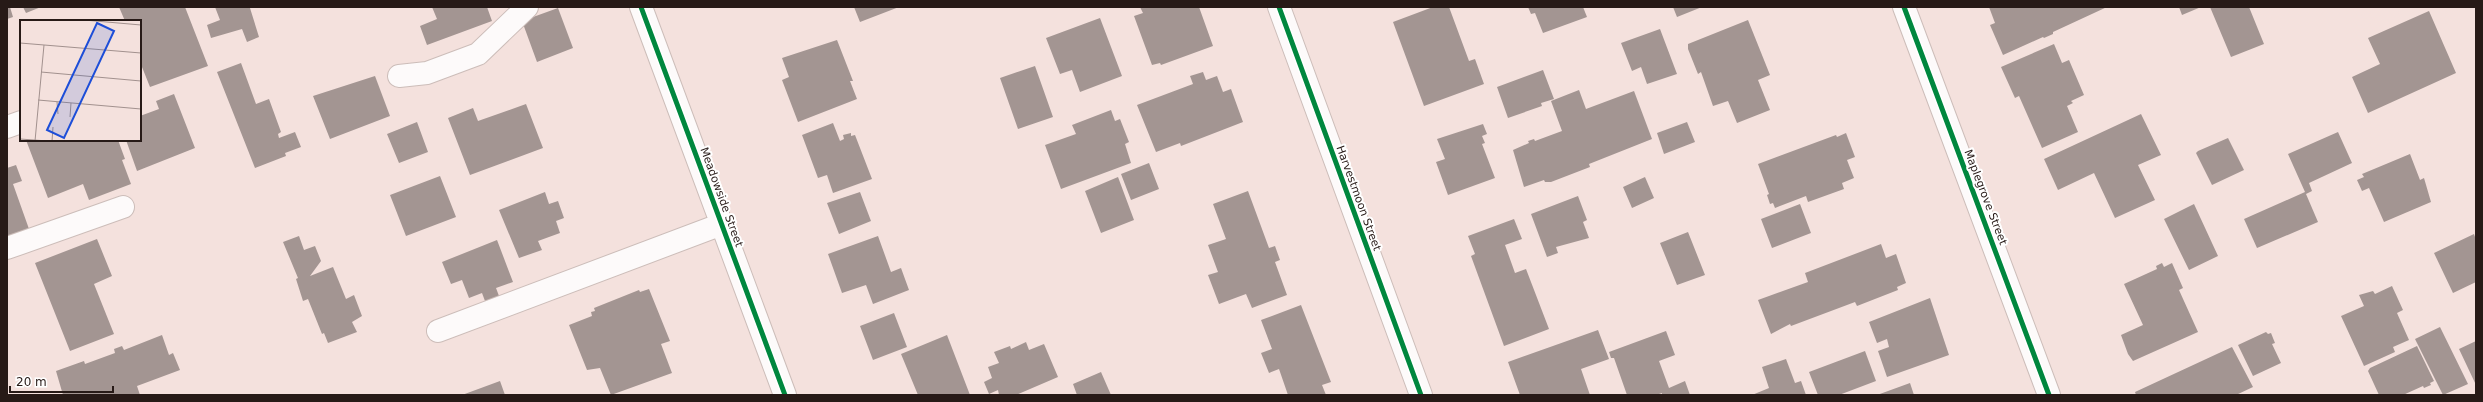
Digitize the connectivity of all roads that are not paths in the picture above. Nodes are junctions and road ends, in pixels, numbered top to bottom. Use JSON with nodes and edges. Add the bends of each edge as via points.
{"nodes":[{"id":1,"x":527,"y":7,"type":"edge"},
{"id":2,"x":641,"y":7,"type":"edge"},
{"id":3,"x":1279,"y":7,"type":"edge"},
{"id":4,"x":1904,"y":7,"type":"edge"},
{"id":5,"x":399,"y":76,"type":"dead end"},
{"id":6,"x":20,"y":122,"type":"edge"},
{"id":7,"x":7,"y":127,"type":"edge"},
{"id":8,"x":123,"y":207,"type":"dead end"},
{"id":9,"x":722,"y":224,"type":"junction"},
{"id":10,"x":7,"y":248,"type":"edge"},
{"id":11,"x":438,"y":331,"type":"dead end"},
{"id":12,"x":785,"y":395,"type":"edge"},
{"id":13,"x":1421,"y":395,"type":"edge"},
{"id":14,"x":2049,"y":395,"type":"edge"}],
"edges":[{"from":1,"to":5,"type":"street","via":[[478,54],[427,73]]},
{"from":2,"to":9,"type":"street","name":"Meadowside Street"},
{"from":3,"to":13,"type":"street","name":"Harvestmoon Street"},
{"from":4,"to":14,"type":"street","name":"Maplegrove Street"},
{"from":6,"to":7,"type":"street"},
{"from":8,"to":10,"type":"street"},
{"from":9,"to":11,"type":"street"},
{"from":9,"to":12,"type":"street","name":"Meadowside Street"}]}
